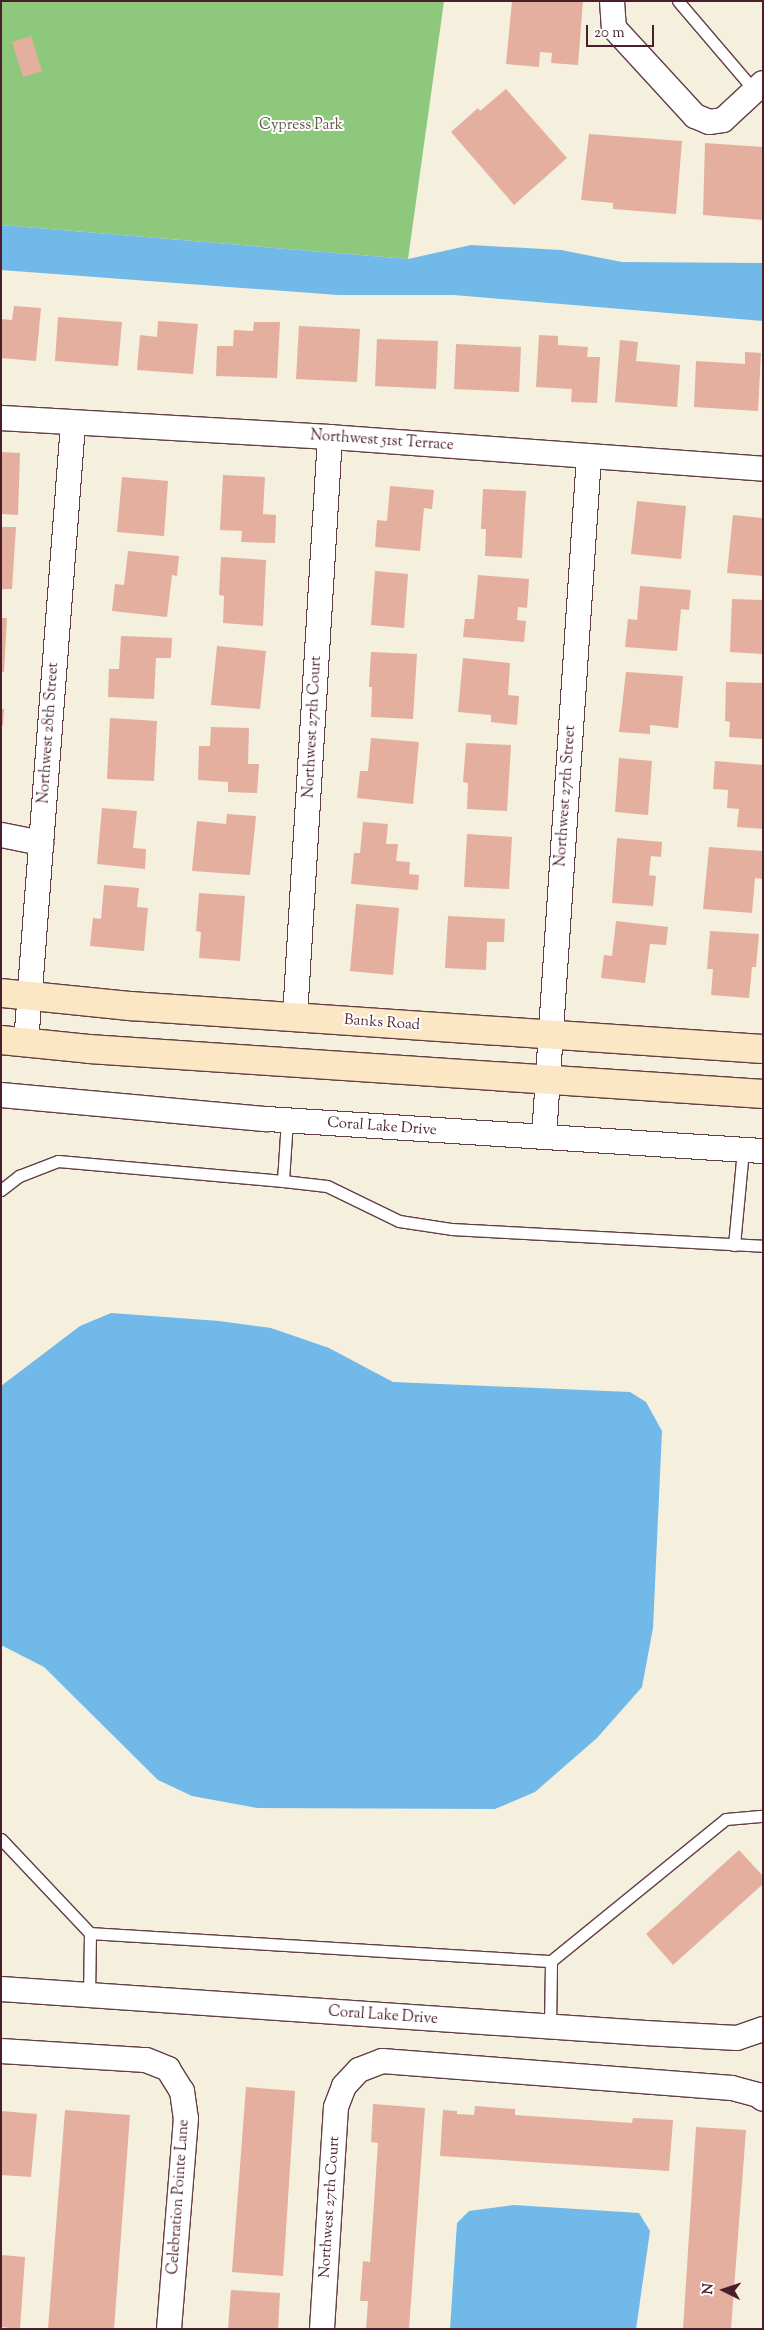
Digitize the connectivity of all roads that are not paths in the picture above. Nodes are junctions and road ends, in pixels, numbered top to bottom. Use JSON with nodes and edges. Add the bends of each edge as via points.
{"nodes":[{"id":1,"x":612,"y":1,"type":"edge"},
{"id":2,"x":678,"y":1,"type":"edge"},
{"id":3,"x":759,"y":87,"type":"edge"},
{"id":4,"x":1,"y":418,"type":"edge"},
{"id":5,"x":73,"y":423,"type":"junction"},
{"id":6,"x":330,"y":438,"type":"junction"},
{"id":7,"x":589,"y":456,"type":"junction"},
{"id":8,"x":763,"y":469,"type":"edge"},
{"id":9,"x":1,"y":835,"type":"edge"},
{"id":10,"x":41,"y":843,"type":"junction"},
{"id":11,"x":1,"y":993,"type":"edge"},
{"id":12,"x":30,"y":997,"type":"junction"},
{"id":13,"x":295,"y":1018,"type":"junction"},
{"id":14,"x":550,"y":1034,"type":"junction"},
{"id":15,"x":14,"y":1041,"type":"edge"},
{"id":16,"x":763,"y":1049,"type":"edge"},
{"id":17,"x":548,"y":1079,"type":"junction"},
{"id":18,"x":763,"y":1094,"type":"edge"},
{"id":19,"x":1,"y":1096,"type":"edge"},
{"id":20,"x":287,"y":1120,"type":"junction"},
{"id":21,"x":544,"y":1137,"type":"junction"},
{"id":22,"x":753,"y":1150,"type":"edge"},
{"id":23,"x":283,"y":1181,"type":"junction"},
{"id":24,"x":1,"y":1190,"type":"edge"},
{"id":25,"x":734,"y":1245,"type":"junction"},
{"id":26,"x":763,"y":1246,"type":"edge"},
{"id":27,"x":763,"y":1816,"type":"edge"},
{"id":28,"x":1,"y":1839,"type":"edge"},
{"id":29,"x":90,"y":1933,"type":"junction"},
{"id":30,"x":551,"y":1961,"type":"junction"},
{"id":31,"x":1,"y":1989,"type":"edge"},
{"id":32,"x":89,"y":1996,"type":"junction"},
{"id":33,"x":550,"y":2027,"type":"junction"},
{"id":34,"x":763,"y":2029,"type":"edge"},
{"id":35,"x":1,"y":2051,"type":"edge"},
{"id":36,"x":763,"y":2099,"type":"edge"},
{"id":37,"x":170,"y":2329,"type":"edge"},
{"id":38,"x":322,"y":2329,"type":"edge"}],
"edges":[{"from":1,"to":3,"type":"street","via":[[614,28],[694,116],[709,122],[723,120]]},
{"from":2,"to":3,"type":"lane"},
{"from":4,"to":5,"type":"street","name":"Northwest 51st Terrace"},
{"from":5,"to":6,"type":"street","name":"Northwest 51st Terrace"},
{"from":5,"to":10,"type":"street","name":"Northwest 28th Street"},
{"from":6,"to":7,"type":"street","name":"Northwest 51st Terrace"},
{"from":6,"to":13,"type":"street","name":"Northwest 27th Court"},
{"from":7,"to":8,"type":"street","name":"Northwest 51st Terrace"},
{"from":7,"to":14,"type":"street","name":"Northwest 27th Street"},
{"from":9,"to":10,"type":"street"},
{"from":10,"to":12,"type":"street","name":"Northwest 28th Street"},
{"from":11,"to":12,"type":"street","name":"Banks Road"},
{"from":12,"to":13,"type":"street","name":"Banks Road"},
{"from":12,"to":15,"type":"street","name":"Northwest 28th Street"},
{"from":13,"to":14,"type":"street","name":"Banks Road"},
{"from":14,"to":16,"type":"street","name":"Banks Road"},
{"from":14,"to":17,"type":"street","name":"Northwest 27th Street"},
{"from":15,"to":17,"type":"street","via":[[89,1049]]},
{"from":17,"to":18,"type":"street"},
{"from":17,"to":21,"type":"street","name":"Northwest 27th Street"},
{"from":19,"to":20,"type":"street","name":"Coral Lake Drive"},
{"from":20,"to":21,"type":"street","name":"Coral Lake Drive"},
{"from":20,"to":23,"type":"lane"},
{"from":21,"to":22,"type":"street","name":"Coral Lake Drive"},
{"from":22,"to":25,"type":"lane"},
{"from":23,"to":24,"type":"lane","via":[[58,1161],[19,1176]]},
{"from":23,"to":25,"type":"lane","via":[[327,1186],[399,1221],[452,1229]]},
{"from":25,"to":26,"type":"lane"},
{"from":27,"to":30,"type":"lane","via":[[726,1819]]},
{"from":28,"to":29,"type":"lane"},
{"from":29,"to":30,"type":"lane"},
{"from":29,"to":32,"type":"lane"},
{"from":30,"to":33,"type":"lane"},
{"from":31,"to":32,"type":"street","name":"Coral Lake Drive"},
{"from":32,"to":33,"type":"street","name":"Coral Lake Drive"},
{"from":33,"to":34,"type":"street","name":"Coral Lake Drive","via":[[737,2038]]},
{"from":35,"to":37,"type":"street","name":"Celebration Pointe Lane","via":[[146,2060],[168,2068],[182,2091],[186,2118]]},
{"from":36,"to":38,"type":"street","name":"Northwest 27th Court","via":[[732,2088],[382,2061],[359,2070],[344,2086],[336,2106]]}]}
